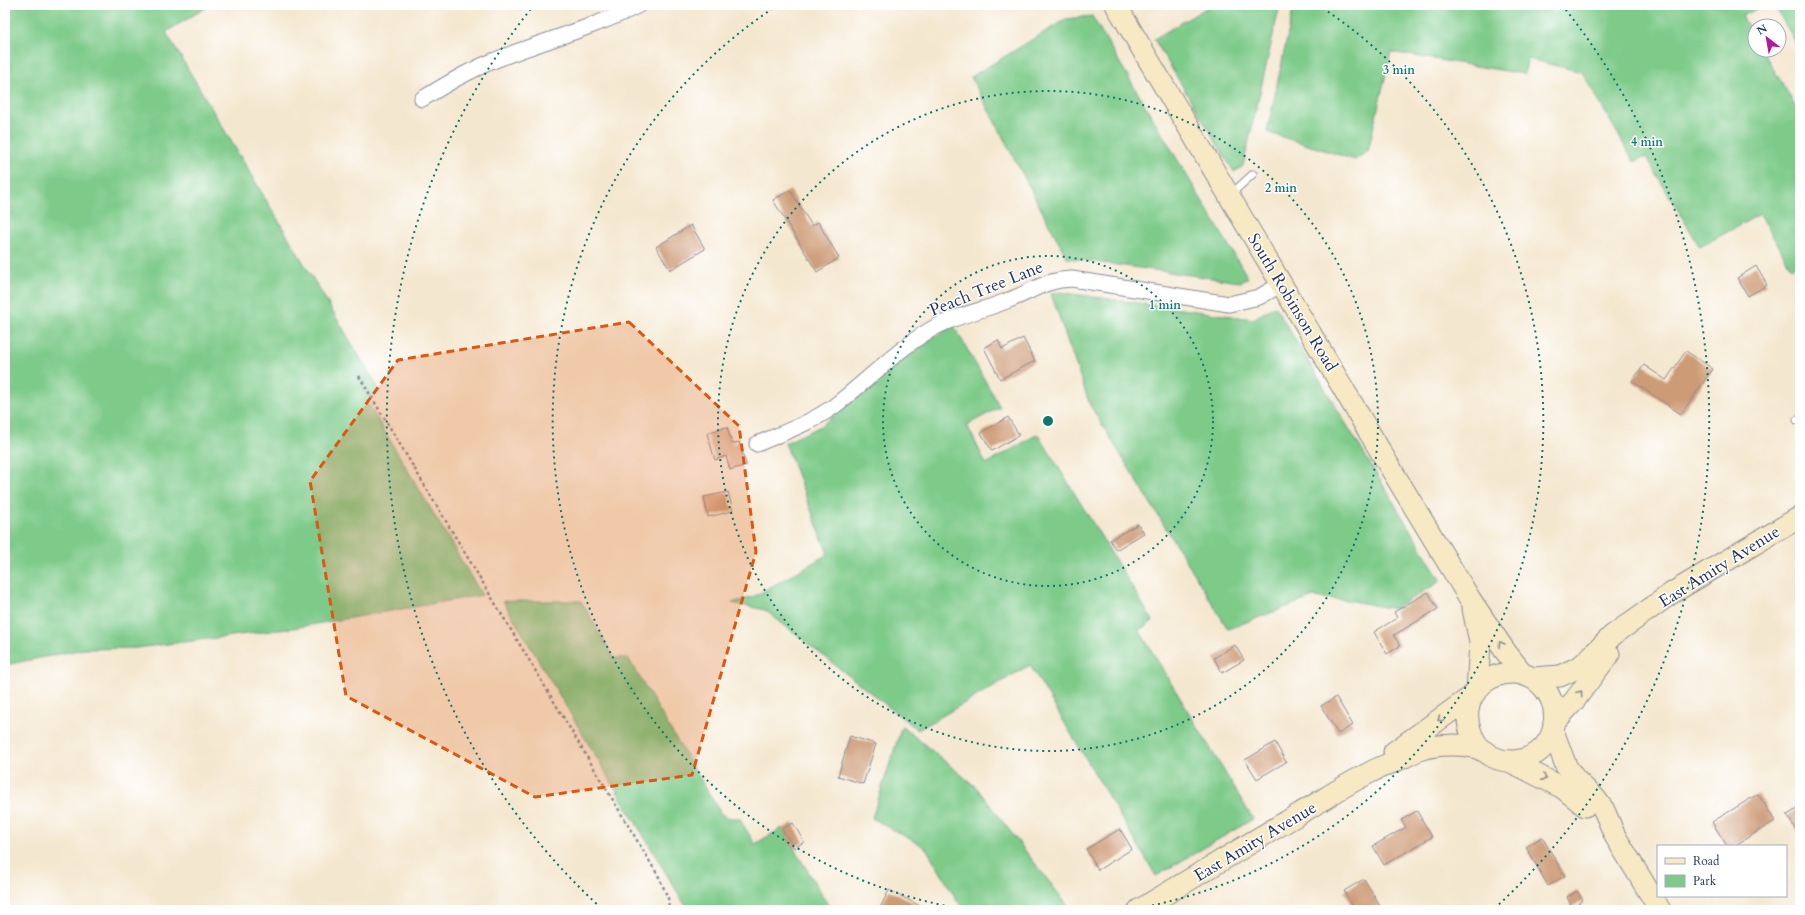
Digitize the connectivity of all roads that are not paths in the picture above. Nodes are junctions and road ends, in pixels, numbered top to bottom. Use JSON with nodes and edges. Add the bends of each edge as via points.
{"nodes":[{"id":1,"x":639,"y":5,"type":"edge"},
{"id":2,"x":1116,"y":5,"type":"edge"},
{"id":3,"x":422,"y":99,"type":"dead end"},
{"id":4,"x":1253,"y":174,"type":"dead end"},
{"id":5,"x":1229,"y":195,"type":"junction"},
{"id":6,"x":1282,"y":284,"type":"junction"},
{"id":7,"x":757,"y":444,"type":"dead end"},
{"id":8,"x":1800,"y":517,"type":"edge"},
{"id":9,"x":1470,"y":599,"type":"junction"},
{"id":10,"x":1639,"y":618,"type":"junction"},
{"id":11,"x":1528,"y":677,"type":"junction"},
{"id":12,"x":1474,"y":694,"type":"junction"},
{"id":13,"x":1554,"y":727,"type":"junction"},
{"id":14,"x":1482,"y":750,"type":"junction"},
{"id":15,"x":1509,"y":761,"type":"junction"},
{"id":16,"x":1371,"y":772,"type":"junction"},
{"id":17,"x":1615,"y":836,"type":"junction"},
{"id":18,"x":1140,"y":910,"type":"edge"},
{"id":19,"x":1660,"y":910,"type":"edge"}],
"edges":[{"from":1,"to":3,"type":"street","via":[[581,30],[493,61]]},
{"from":2,"to":5,"type":"street","name":"South Robinson Road"},
{"from":4,"to":5,"type":"lane"},
{"from":5,"to":6,"type":"street","name":"South Robinson Road"},
{"from":6,"to":7,"type":"street","name":"Peach Tree Lane","via":[[1259,297],[1228,304],[1072,279],[1043,283],[1010,300],[948,320],[935,327],[832,407],[806,424]]},
{"from":6,"to":9,"type":"street","name":"South Robinson Road"},
{"from":8,"to":10,"type":"street","name":"East Amity Avenue","via":[[1672,593]]},
{"from":11,"to":9,"type":"street","name":"South Robinson Road","one_way":true,"via":[[1504,651]]},
{"from":9,"to":12,"type":"street","name":"South Robinson Road","via":[[1480,642]]},
{"from":10,"to":11,"type":"street","name":"East Amity Avenue","via":[[1612,635],[1581,666],[1560,676]]},
{"from":13,"to":10,"type":"street","name":"East Amity Avenue","one_way":true},
{"from":11,"to":12,"type":"street","via":[[1506,673],[1492,677],[1480,685]]},
{"from":11,"to":13,"type":"street","via":[[1544,687],[1552,699],[1555,712]]},
{"from":12,"to":14,"type":"street","via":[[1468,710],[1467,724],[1472,738]]},
{"from":12,"to":16,"type":"street","name":"East Amity Avenue","one_way":true,"via":[[1394,751]]},
{"from":13,"to":15,"type":"street","via":[[1548,741],[1538,752],[1524,759]]},
{"from":13,"to":17,"type":"street","via":[[1566,766],[1604,810]]},
{"from":14,"to":15,"type":"street","via":[[1494,758]]},
{"from":14,"to":16,"type":"street","name":"East Amity Avenue","via":[[1454,745],[1435,746],[1419,750]]},
{"from":15,"to":17,"type":"street","one_way":true,"via":[[1563,788],[1579,799]]},
{"from":16,"to":18,"type":"street","name":"East Amity Avenue"},
{"from":17,"to":19,"type":"street"}]}
